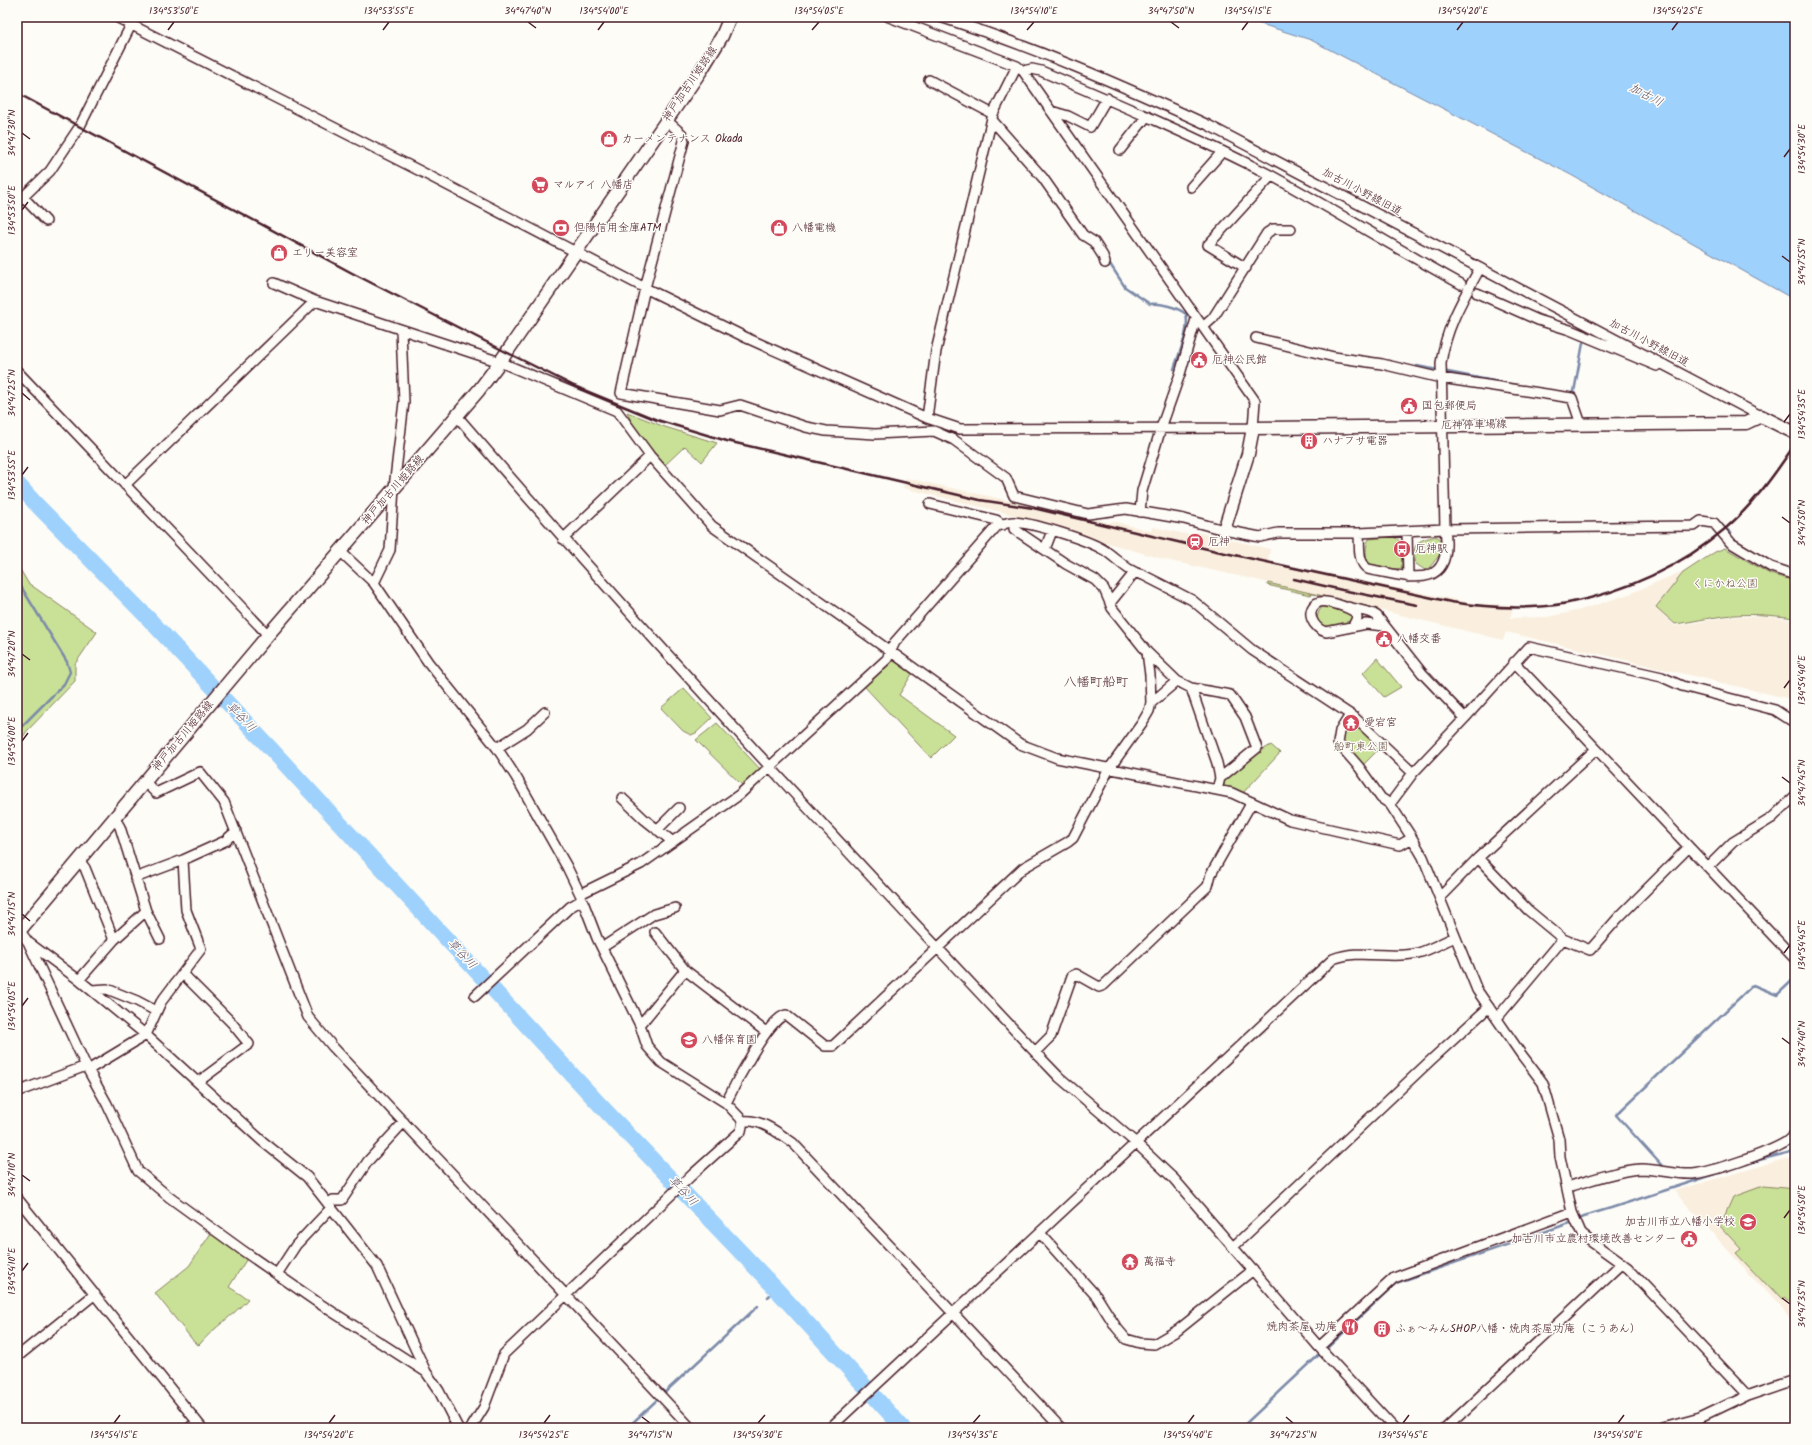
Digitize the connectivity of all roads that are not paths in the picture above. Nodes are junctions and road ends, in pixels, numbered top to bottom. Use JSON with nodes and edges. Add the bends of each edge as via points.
{"nodes":[{"id":1,"x":116,"y":17,"type":"edge"},
{"id":2,"x":730,"y":17,"type":"edge"},
{"id":3,"x":890,"y":17,"type":"edge"},
{"id":4,"x":940,"y":17,"type":"edge"},
{"id":5,"x":131,"y":25,"type":"junction"},
{"id":6,"x":1020,"y":68,"type":"junction"},
{"id":7,"x":929,"y":80,"type":"dead end"},
{"id":8,"x":1107,"y":98,"type":"junction"},
{"id":9,"x":1051,"y":111,"type":"junction"},
{"id":10,"x":1147,"y":116,"type":"junction"},
{"id":11,"x":993,"y":117,"type":"junction"},
{"id":12,"x":666,"y":120,"type":"junction"},
{"id":13,"x":1120,"y":150,"type":"dead end"},
{"id":14,"x":1222,"y":152,"type":"junction"},
{"id":15,"x":1271,"y":176,"type":"junction"},
{"id":16,"x":1191,"y":187,"type":"dead end"},
{"id":17,"x":20,"y":200,"type":"edge"},
{"id":18,"x":46,"y":221,"type":"dead end"},
{"id":19,"x":1291,"y":229,"type":"dead end"},
{"id":20,"x":576,"y":253,"type":"junction"},
{"id":21,"x":1105,"y":263,"type":"dead end"},
{"id":22,"x":1246,"y":268,"type":"junction"},
{"id":23,"x":1480,"y":268,"type":"junction"},
{"id":24,"x":274,"y":283,"type":"dead end"},
{"id":25,"x":1461,"y":284,"type":"dead end"},
{"id":26,"x":645,"y":288,"type":"junction"},
{"id":27,"x":1477,"y":293,"type":"dead end"},
{"id":28,"x":314,"y":301,"type":"junction"},
{"id":29,"x":1196,"y":319,"type":"junction"},
{"id":30,"x":1203,"y":327,"type":"junction"},
{"id":31,"x":401,"y":330,"type":"junction"},
{"id":32,"x":1256,"y":338,"type":"dead end"},
{"id":33,"x":500,"y":362,"type":"junction"},
{"id":34,"x":1664,"y":364,"type":"junction"},
{"id":35,"x":17,"y":371,"type":"edge"},
{"id":36,"x":1441,"y":378,"type":"junction"},
{"id":37,"x":457,"y":416,"type":"junction"},
{"id":38,"x":1761,"y":416,"type":"junction"},
{"id":39,"x":927,"y":418,"type":"junction"},
{"id":40,"x":938,"y":422,"type":"junction"},
{"id":41,"x":1581,"y":424,"type":"junction"},
{"id":42,"x":1442,"y":425,"type":"junction"},
{"id":43,"x":1161,"y":428,"type":"junction"},
{"id":44,"x":1253,"y":428,"type":"junction"},
{"id":45,"x":934,"y":431,"type":"junction"},
{"id":46,"x":1795,"y":433,"type":"edge"},
{"id":47,"x":650,"y":456,"type":"junction"},
{"id":48,"x":125,"y":485,"type":"junction"},
{"id":49,"x":394,"y":488,"type":"junction"},
{"id":50,"x":930,"y":504,"type":"dead end"},
{"id":51,"x":1140,"y":512,"type":"junction"},
{"id":52,"x":1014,"y":522,"type":"junction"},
{"id":53,"x":1002,"y":524,"type":"junction"},
{"id":54,"x":1445,"y":529,"type":"junction"},
{"id":55,"x":1224,"y":530,"type":"junction"},
{"id":56,"x":1407,"y":530,"type":"junction"},
{"id":57,"x":1052,"y":531,"type":"junction"},
{"id":58,"x":1360,"y":533,"type":"junction"},
{"id":59,"x":563,"y":539,"type":"junction"},
{"id":60,"x":1045,"y":549,"type":"junction"},
{"id":61,"x":340,"y":552,"type":"junction"},
{"id":62,"x":1134,"y":573,"type":"junction"},
{"id":63,"x":1795,"y":575,"type":"edge"},
{"id":64,"x":1408,"y":577,"type":"junction"},
{"id":65,"x":374,"y":583,"type":"junction"},
{"id":66,"x":1110,"y":602,"type":"junction"},
{"id":67,"x":1348,"y":607,"type":"junction"},
{"id":68,"x":1353,"y":626,"type":"junction"},
{"id":69,"x":1385,"y":626,"type":"junction"},
{"id":70,"x":268,"y":635,"type":"junction"},
{"id":71,"x":890,"y":651,"type":"junction"},
{"id":72,"x":1147,"y":652,"type":"junction"},
{"id":73,"x":1514,"y":662,"type":"junction"},
{"id":74,"x":1177,"y":681,"type":"junction"},
{"id":75,"x":1191,"y":688,"type":"junction"},
{"id":76,"x":1151,"y":703,"type":"junction"},
{"id":77,"x":545,"y":712,"type":"dead end"},
{"id":78,"x":1350,"y":714,"type":"junction"},
{"id":79,"x":1466,"y":718,"type":"junction"},
{"id":80,"x":1795,"y":722,"type":"edge"},
{"id":81,"x":497,"y":748,"type":"junction"},
{"id":82,"x":1596,"y":749,"type":"junction"},
{"id":83,"x":769,"y":768,"type":"junction"},
{"id":84,"x":1109,"y":769,"type":"junction"},
{"id":85,"x":1413,"y":773,"type":"junction"},
{"id":86,"x":1220,"y":778,"type":"junction"},
{"id":87,"x":144,"y":781,"type":"junction"},
{"id":88,"x":1217,"y":790,"type":"junction"},
{"id":89,"x":1795,"y":796,"type":"edge"},
{"id":90,"x":622,"y":798,"type":"dead end"},
{"id":91,"x":1252,"y":802,"type":"junction"},
{"id":92,"x":1390,"y":804,"type":"junction"},
{"id":93,"x":679,"y":808,"type":"dead end"},
{"id":94,"x":114,"y":817,"type":"junction"},
{"id":95,"x":657,"y":830,"type":"junction"},
{"id":96,"x":236,"y":831,"type":"junction"},
{"id":97,"x":1412,"y":838,"type":"junction"},
{"id":98,"x":673,"y":842,"type":"junction"},
{"id":99,"x":1689,"y":847,"type":"junction"},
{"id":100,"x":1478,"y":858,"type":"junction"},
{"id":101,"x":79,"y":860,"type":"junction"},
{"id":102,"x":183,"y":860,"type":"junction"},
{"id":103,"x":1708,"y":867,"type":"junction"},
{"id":104,"x":135,"y":878,"type":"junction"},
{"id":105,"x":581,"y":897,"type":"junction"},
{"id":106,"x":1440,"y":897,"type":"junction"},
{"id":107,"x":675,"y":908,"type":"dead end"},
{"id":108,"x":146,"y":911,"type":"junction"},
{"id":109,"x":18,"y":930,"type":"edge"},
{"id":110,"x":655,"y":932,"type":"dead end"},
{"id":111,"x":1455,"y":937,"type":"junction"},
{"id":112,"x":160,"y":939,"type":"dead end"},
{"id":113,"x":1563,"y":939,"type":"junction"},
{"id":114,"x":114,"y":940,"type":"junction"},
{"id":115,"x":28,"y":942,"type":"junction"},
{"id":116,"x":601,"y":946,"type":"junction"},
{"id":117,"x":937,"y":948,"type":"junction"},
{"id":118,"x":1795,"y":959,"type":"edge"},
{"id":119,"x":685,"y":970,"type":"junction"},
{"id":120,"x":183,"y":974,"type":"junction"},
{"id":121,"x":79,"y":980,"type":"junction"},
{"id":122,"x":90,"y":990,"type":"junction"},
{"id":123,"x":475,"y":996,"type":"dead end"},
{"id":124,"x":1489,"y":1007,"type":"junction"},
{"id":125,"x":156,"y":1011,"type":"junction"},
{"id":126,"x":1497,"y":1018,"type":"junction"},
{"id":127,"x":640,"y":1025,"type":"junction"},
{"id":128,"x":766,"y":1032,"type":"junction"},
{"id":129,"x":146,"y":1035,"type":"junction"},
{"id":130,"x":1035,"y":1052,"type":"junction"},
{"id":131,"x":87,"y":1068,"type":"junction"},
{"id":132,"x":198,"y":1082,"type":"junction"},
{"id":133,"x":17,"y":1092,"type":"edge"},
{"id":134,"x":726,"y":1103,"type":"junction"},
{"id":135,"x":743,"y":1121,"type":"junction"},
{"id":136,"x":404,"y":1122,"type":"junction"},
{"id":137,"x":1795,"y":1134,"type":"edge"},
{"id":138,"x":1136,"y":1143,"type":"junction"},
{"id":139,"x":1567,"y":1187,"type":"junction"},
{"id":140,"x":17,"y":1198,"type":"edge"},
{"id":141,"x":330,"y":1206,"type":"junction"},
{"id":142,"x":1572,"y":1212,"type":"junction"},
{"id":143,"x":1040,"y":1233,"type":"junction"},
{"id":144,"x":1233,"y":1247,"type":"junction"},
{"id":145,"x":1622,"y":1263,"type":"junction"},
{"id":146,"x":1253,"y":1270,"type":"junction"},
{"id":147,"x":277,"y":1274,"type":"junction"},
{"id":148,"x":95,"y":1294,"type":"junction"},
{"id":149,"x":566,"y":1295,"type":"junction"},
{"id":150,"x":954,"y":1314,"type":"junction"},
{"id":151,"x":1319,"y":1347,"type":"junction"},
{"id":152,"x":17,"y":1357,"type":"edge"},
{"id":153,"x":426,"y":1372,"type":"junction"},
{"id":154,"x":1795,"y":1379,"type":"edge"},
{"id":155,"x":1748,"y":1395,"type":"junction"},
{"id":156,"x":200,"y":1425,"type":"edge"},
{"id":157,"x":1682,"y":1426,"type":"edge"},
{"id":158,"x":189,"y":1428,"type":"edge"},
{"id":159,"x":458,"y":1428,"type":"edge"},
{"id":160,"x":471,"y":1428,"type":"edge"},
{"id":161,"x":691,"y":1428,"type":"edge"},
{"id":162,"x":830,"y":1428,"type":"edge"},
{"id":163,"x":1061,"y":1428,"type":"edge"},
{"id":164,"x":1394,"y":1428,"type":"edge"},
{"id":165,"x":1446,"y":1428,"type":"edge"},
{"id":166,"x":1663,"y":1428,"type":"edge"}],
"edges":[{"from":1,"to":5,"type":"street"},
{"from":2,"to":12,"type":"main road","name":"神戸加古川姫路線","via":[[702,69]]},
{"from":3,"to":6,"type":"street"},
{"from":4,"to":23,"type":"street","name":"加古川小野線旧道","via":[[1060,60],[1208,125]]},
{"from":5,"to":17,"type":"street","via":[[80,126],[50,171]]},
{"from":5,"to":20,"type":"street"},
{"from":6,"to":8,"type":"street","via":[[1041,71]]},
{"from":6,"to":9,"type":"street"},
{"from":6,"to":11,"type":"street"},
{"from":7,"to":11,"type":"street"},
{"from":8,"to":9,"type":"street","via":[[1090,127]]},
{"from":8,"to":10,"type":"street"},
{"from":9,"to":29,"type":"street"},
{"from":10,"to":13,"type":"street"},
{"from":10,"to":14,"type":"street"},
{"from":11,"to":21,"type":"street","via":[[1043,178],[1083,235],[1094,242]]},
{"from":11,"to":39,"type":"street","via":[[936,351]]},
{"from":12,"to":20,"type":"main road","name":"神戸加古川姫路線"},
{"from":12,"to":26,"type":"street","via":[[682,134],[684,141]]},
{"from":14,"to":15,"type":"street"},
{"from":14,"to":16,"type":"street"},
{"from":15,"to":22,"type":"street","via":[[1208,245]]},
{"from":15,"to":25,"type":"street"},
{"from":17,"to":18,"type":"street"},
{"from":19,"to":22,"type":"street","via":[[1273,229],[1267,233]]},
{"from":20,"to":26,"type":"street"},
{"from":20,"to":33,"type":"main road","name":"神戸加古川姫路線"},
{"from":22,"to":30,"type":"street","via":[[1213,318]]},
{"from":23,"to":34,"type":"street","name":"加古川小野線旧道"},
{"from":23,"to":36,"type":"street","via":[[1448,331],[1443,346]]},
{"from":24,"to":28,"type":"street"},
{"from":26,"to":39,"type":"street","via":[[749,339]]},
{"from":26,"to":45,"type":"street","via":[[621,393],[720,410],[740,405],[826,431],[875,434]]},
{"from":27,"to":34,"type":"street","via":[[1656,366]]},
{"from":28,"to":31,"type":"street"},
{"from":28,"to":48,"type":"street"},
{"from":29,"to":30,"type":"street"},
{"from":29,"to":43,"type":"street"},
{"from":30,"to":44,"type":"street","via":[[1255,401]]},
{"from":31,"to":33,"type":"street"},
{"from":31,"to":49,"type":"street","via":[[404,402]]},
{"from":32,"to":36,"type":"street","via":[[1334,357],[1382,364]]},
{"from":33,"to":37,"type":"main road","name":"神戸加古川姫路線"},
{"from":33,"to":47,"type":"street","via":[[617,411]]},
{"from":34,"to":38,"type":"street","name":"加古川小野線旧道"},
{"from":35,"to":48,"type":"street"},
{"from":36,"to":41,"type":"street","via":[[1572,398]]},
{"from":36,"to":42,"type":"street"},
{"from":37,"to":49,"type":"main road","name":"神戸加古川姫路線"},
{"from":37,"to":59,"type":"street"},
{"from":38,"to":41,"type":"main road","name":"厄神停車場線","via":[[1746,423]]},
{"from":38,"to":46,"type":"main road"},
{"from":39,"to":40,"type":"street"},
{"from":40,"to":43,"type":"street","via":[[960,429]]},
{"from":40,"to":45,"type":"street"},
{"from":41,"to":42,"type":"main road","name":"厄神停車場線"},
{"from":42,"to":44,"type":"main road","name":"厄神停車場線"},
{"from":42,"to":54,"type":"street"},
{"from":43,"to":44,"type":"street"},
{"from":43,"to":51,"type":"street","via":[[1142,491]]},
{"from":44,"to":55,"type":"main road","via":[[1248,454]]},
{"from":45,"to":51,"type":"street","via":[[954,440],[1006,478],[1014,496],[1088,514],[1126,509]]},
{"from":47,"to":59,"type":"street"},
{"from":47,"to":71,"type":"street","via":[[712,526]]},
{"from":48,"to":70,"type":"street"},
{"from":49,"to":61,"type":"main road","name":"神戸加古川姫路線"},
{"from":49,"to":65,"type":"street","via":[[390,550]]},
{"from":50,"to":53,"type":"street","via":[[996,520]]},
{"from":51,"to":55,"type":"street","via":[[1184,519]]},
{"from":52,"to":53,"type":"street"},
{"from":52,"to":57,"type":"street"},
{"from":52,"to":60,"type":"street","via":[[1014,529]]},
{"from":53,"to":71,"type":"street","via":[[997,526],[900,636]]},
{"from":54,"to":56,"type":"street"},
{"from":54,"to":63,"type":"street","via":[[1694,526],[1701,521],[1714,523],[1731,543],[1771,567]]},
{"from":54,"to":64,"type":"street","via":[[1446,558],[1440,566],[1430,576]]},
{"from":55,"to":58,"type":"street","via":[[1260,537],[1278,533]]},
{"from":56,"to":58,"type":"street"},
{"from":56,"to":64,"type":"street"},
{"from":57,"to":60,"type":"street"},
{"from":57,"to":62,"type":"street","via":[[1089,542]]},
{"from":58,"to":64,"type":"street","via":[[1360,561],[1364,566]]},
{"from":59,"to":83,"type":"street"},
{"from":60,"to":66,"type":"street","via":[[1095,580],[1104,589]]},
{"from":61,"to":65,"type":"street"},
{"from":61,"to":70,"type":"main road","name":"神戸加古川姫路線"},
{"from":62,"to":66,"type":"street"},
{"from":62,"to":78,"type":"street","via":[[1150,578],[1192,600],[1252,650]]},
{"from":65,"to":81,"type":"street","via":[[428,662]]},
{"from":66,"to":72,"type":"street"},
{"from":67,"to":68,"type":"street","via":[[1356,613],[1357,618]]},
{"from":67,"to":68,"type":"street","via":[[1321,602],[1316,604],[1311,619],[1314,626],[1326,632]]},
{"from":67,"to":69,"type":"street","via":[[1372,613]]},
{"from":68,"to":69,"type":"street"},
{"from":69,"to":79,"type":"street","via":[[1422,673]]},
{"from":70,"to":87,"type":"main road","name":"神戸加古川姫路線"},
{"from":71,"to":83,"type":"street","via":[[887,659]]},
{"from":71,"to":84,"type":"street","via":[[1020,744],[1057,758]]},
{"from":72,"to":74,"type":"street"},
{"from":72,"to":76,"type":"street"},
{"from":73,"to":79,"type":"street"},
{"from":73,"to":80,"type":"street","via":[[1529,647],[1662,677],[1682,686],[1775,710]]},
{"from":73,"to":82,"type":"street"},
{"from":74,"to":75,"type":"street"},
{"from":74,"to":76,"type":"street"},
{"from":75,"to":86,"type":"street"},
{"from":75,"to":86,"type":"street","via":[[1230,695],[1245,717],[1257,748]]},
{"from":76,"to":84,"type":"street","via":[[1142,723]]},
{"from":77,"to":81,"type":"street","via":[[527,729]]},
{"from":78,"to":85,"type":"street"},
{"from":78,"to":92,"type":"street","via":[[1340,731],[1338,743],[1381,798]]},
{"from":79,"to":85,"type":"street"},
{"from":81,"to":105,"type":"street","via":[[567,867]]},
{"from":82,"to":99,"type":"street"},
{"from":82,"to":100,"type":"street"},
{"from":83,"to":98,"type":"street","via":[[739,795]]},
{"from":83,"to":117,"type":"street"},
{"from":84,"to":88,"type":"street"},
{"from":84,"to":117,"type":"street","via":[[1073,838],[1023,868]]},
{"from":85,"to":92,"type":"street"},
{"from":86,"to":88,"type":"street"},
{"from":87,"to":94,"type":"main road","name":"神戸加古川姫路線"},
{"from":87,"to":96,"type":"street","via":[[156,792],[200,772],[224,802]]},
{"from":88,"to":91,"type":"street","via":[[1232,793]]},
{"from":89,"to":103,"type":"street","via":[[1772,818],[1733,842]]},
{"from":90,"to":95,"type":"street"},
{"from":91,"to":97,"type":"street","via":[[1290,820],[1320,828],[1400,845]]},
{"from":91,"to":130,"type":"street","via":[[1211,874],[1208,886],[1104,985],[1099,987],[1076,974],[1072,976],[1051,1036]]},
{"from":92,"to":97,"type":"street"},
{"from":93,"to":95,"type":"street"},
{"from":94,"to":101,"type":"main road","name":"神戸加古川姫路線"},
{"from":94,"to":104,"type":"street","via":[[120,826]]},
{"from":95,"to":98,"type":"street"},
{"from":96,"to":102,"type":"street","via":[[226,841]]},
{"from":96,"to":136,"type":"street","via":[[308,1017]]},
{"from":97,"to":106,"type":"street"},
{"from":98,"to":105,"type":"street","via":[[641,864]]},
{"from":99,"to":103,"type":"street"},
{"from":99,"to":113,"type":"street","via":[[1590,950]]},
{"from":100,"to":106,"type":"street"},
{"from":100,"to":113,"type":"street","via":[[1528,910]]},
{"from":101,"to":109,"type":"main road","name":"神戸加古川姫路線"},
{"from":101,"to":114,"type":"street","via":[[85,868]]},
{"from":102,"to":104,"type":"street"},
{"from":102,"to":120,"type":"street","via":[[186,910],[201,949]]},
{"from":103,"to":118,"type":"street"},
{"from":104,"to":108,"type":"street"},
{"from":105,"to":116,"type":"street"},
{"from":105,"to":123,"type":"street"},
{"from":106,"to":111,"type":"street"},
{"from":107,"to":116,"type":"street","via":[[654,914]]},
{"from":108,"to":112,"type":"street"},
{"from":108,"to":114,"type":"street"},
{"from":109,"to":115,"type":"street"},
{"from":110,"to":119,"type":"street","via":[[659,944]]},
{"from":111,"to":124,"type":"street","via":[[1477,990]]},
{"from":111,"to":138,"type":"street","via":[[1419,953],[1362,953],[1343,955],[1333,960]]},
{"from":113,"to":126,"type":"street"},
{"from":114,"to":121,"type":"street"},
{"from":115,"to":121,"type":"street"},
{"from":115,"to":131,"type":"street"},
{"from":116,"to":127,"type":"street"},
{"from":117,"to":128,"type":"street","via":[[833,1046],[825,1046],[786,1015],[777,1018]]},
{"from":117,"to":130,"type":"street"},
{"from":119,"to":127,"type":"street"},
{"from":119,"to":128,"type":"street"},
{"from":120,"to":125,"type":"street"},
{"from":120,"to":132,"type":"street","via":[[249,1044]]},
{"from":121,"to":122,"type":"street"},
{"from":122,"to":125,"type":"street","via":[[108,989]]},
{"from":122,"to":129,"type":"street"},
{"from":124,"to":126,"type":"street"},
{"from":124,"to":144,"type":"street"},
{"from":125,"to":129,"type":"street"},
{"from":126,"to":139,"type":"street","via":[[1543,1083],[1559,1139]]},
{"from":127,"to":134,"type":"street","via":[[647,1046],[661,1062]]},
{"from":128,"to":134,"type":"street","via":[[736,1081]]},
{"from":129,"to":131,"type":"street"},
{"from":129,"to":132,"type":"street"},
{"from":130,"to":138,"type":"street","via":[[1059,1077]]},
{"from":131,"to":133,"type":"street"},
{"from":131,"to":147,"type":"street","via":[[138,1171],[209,1227]]},
{"from":132,"to":141,"type":"street","via":[[262,1141],[307,1177]]},
{"from":134,"to":135,"type":"street"},
{"from":135,"to":149,"type":"street","via":[[741,1131]]},
{"from":135,"to":150,"type":"street","via":[[751,1120],[775,1130],[792,1143]]},
{"from":136,"to":141,"type":"street","via":[[368,1161],[342,1200],[333,1200]]},
{"from":136,"to":149,"type":"street"},
{"from":137,"to":139,"type":"street","via":[[1770,1150],[1707,1172],[1679,1174],[1642,1169]]},
{"from":138,"to":143,"type":"street"},
{"from":138,"to":144,"type":"street","via":[[1174,1179]]},
{"from":139,"to":142,"type":"street"},
{"from":140,"to":148,"type":"street"},
{"from":141,"to":147,"type":"street","via":[[296,1245]]},
{"from":141,"to":153,"type":"street","via":[[377,1266]]},
{"from":142,"to":145,"type":"street","via":[[1582,1235]]},
{"from":142,"to":151,"type":"street","via":[[1394,1278]]},
{"from":143,"to":146,"type":"street","via":[[1097,1297],[1126,1339],[1140,1343],[1154,1344],[1178,1330]]},
{"from":143,"to":150,"type":"street"},
{"from":144,"to":146,"type":"street"},
{"from":145,"to":155,"type":"street","via":[[1663,1303]]},
{"from":145,"to":165,"type":"street"},
{"from":146,"to":151,"type":"street"},
{"from":147,"to":153,"type":"street"},
{"from":148,"to":152,"type":"street"},
{"from":148,"to":156,"type":"street"},
{"from":149,"to":160,"type":"street","via":[[504,1354],[484,1407]]},
{"from":149,"to":161,"type":"street"},
{"from":150,"to":162,"type":"street"},
{"from":150,"to":163,"type":"street"},
{"from":151,"to":164,"type":"street"},
{"from":153,"to":159,"type":"street"},
{"from":154,"to":155,"type":"street"},
{"from":155,"to":157,"type":"street"},
{"from":156,"to":158,"type":"street"},
{"from":157,"to":166,"type":"street"}]}
